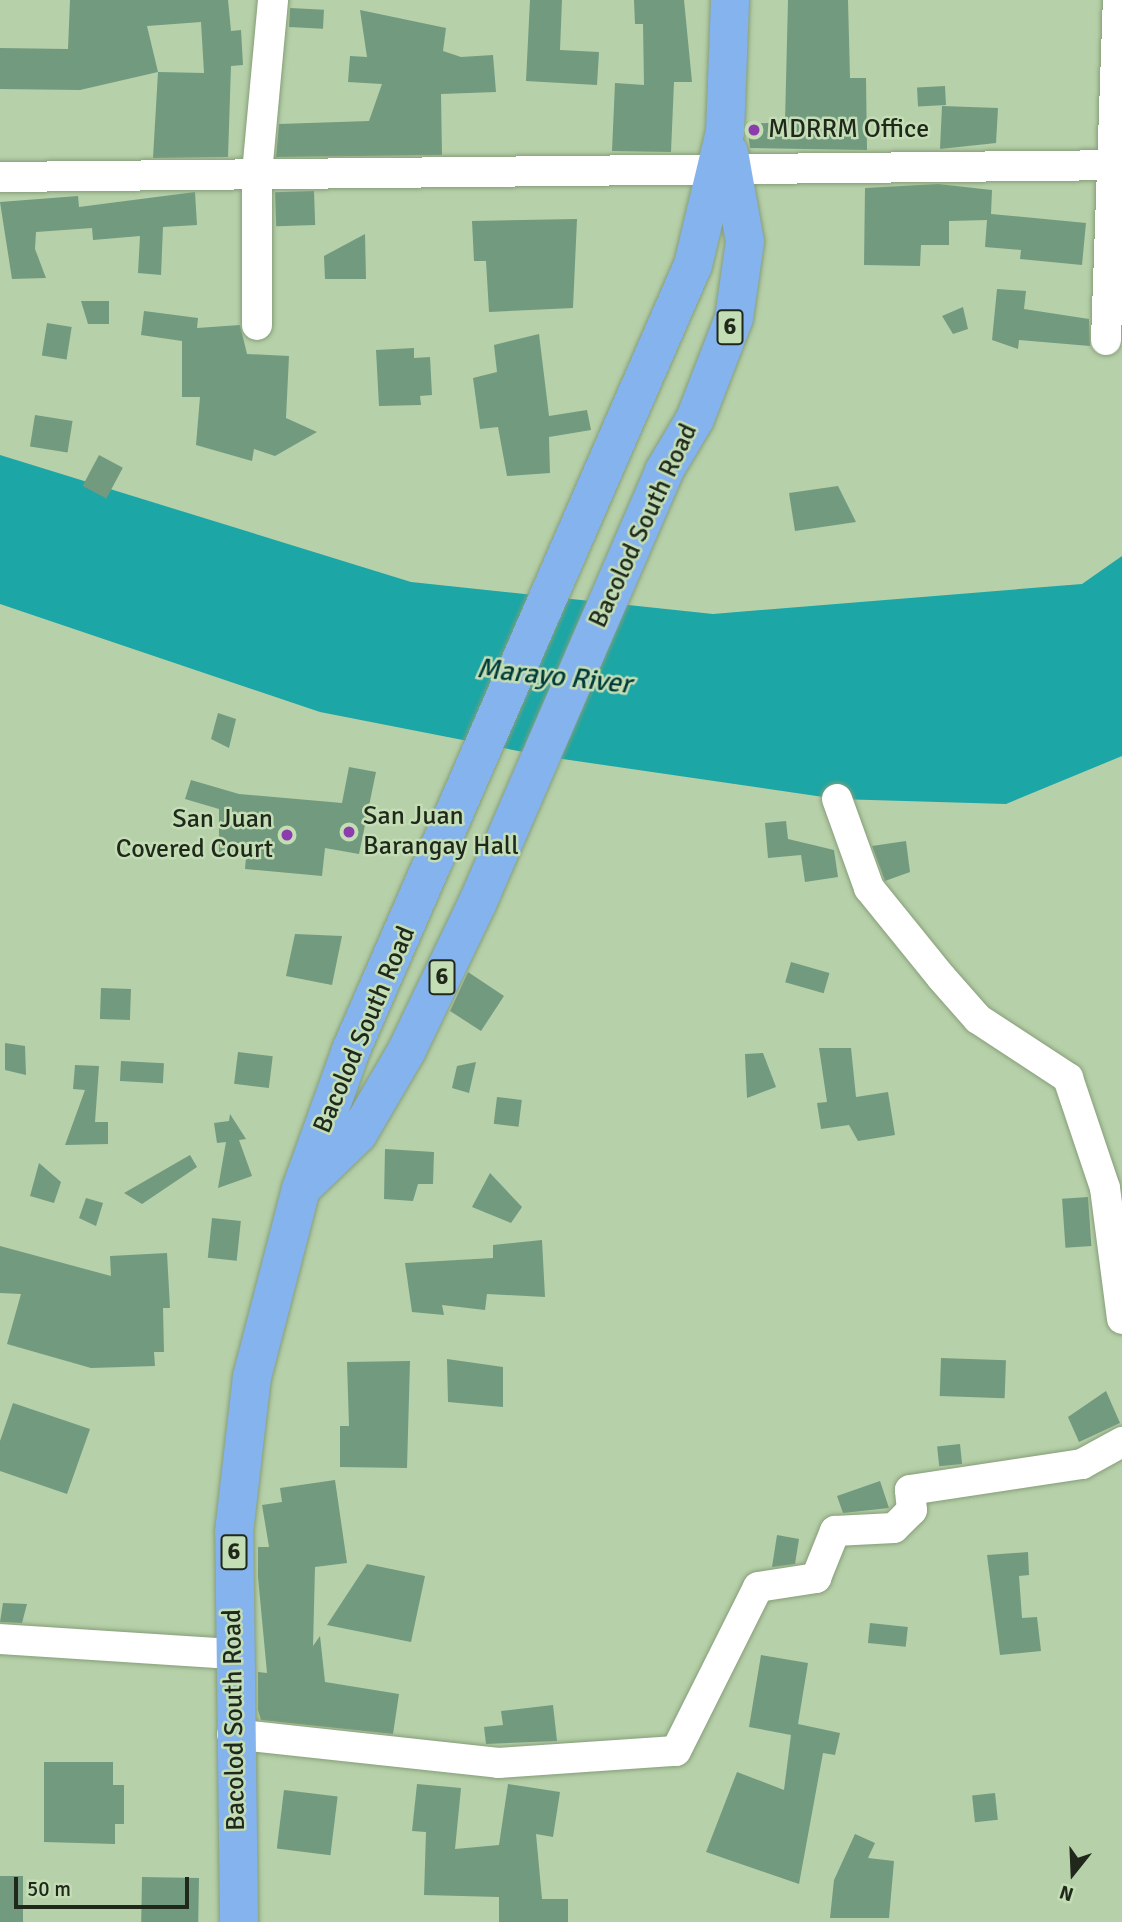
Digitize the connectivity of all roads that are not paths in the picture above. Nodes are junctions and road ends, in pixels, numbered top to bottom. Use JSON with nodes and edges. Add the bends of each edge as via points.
{"nodes":[{"id":1,"x":273,"y":0,"type":"edge"},
{"id":2,"x":730,"y":0,"type":"edge"},
{"id":3,"x":1118,"y":0,"type":"edge"},
{"id":4,"x":1117,"y":165,"type":"edge"},
{"id":5,"x":725,"y":172,"type":"junction"},
{"id":6,"x":257,"y":173,"type":"junction"},
{"id":7,"x":0,"y":177,"type":"edge"},
{"id":8,"x":257,"y":325,"type":"dead end"},
{"id":9,"x":1106,"y":340,"type":"dead end"},
{"id":10,"x":837,"y":799,"type":"dead end"},
{"id":11,"x":301,"y":1189,"type":"junction"},
{"id":12,"x":1122,"y":1319,"type":"edge"},
{"id":13,"x":1122,"y":1441,"type":"edge"},
{"id":14,"x":0,"y":1639,"type":"edge"},
{"id":15,"x":233,"y":1654,"type":"junction"},
{"id":16,"x":232,"y":1734,"type":"junction"},
{"id":17,"x":239,"y":1922,"type":"edge"}],
"edges":[{"from":1,"to":6,"type":"street"},
{"from":2,"to":5,"type":"highway","number":"6"},
{"from":3,"to":4,"type":"street"},
{"from":4,"to":5,"type":"street"},
{"from":4,"to":9,"type":"street"},
{"from":5,"to":6,"type":"street"},
{"from":5,"to":11,"type":"highway","name":"Bacolod South Road","number":"6","via":[[693,265],[625,432],[351,1050]]},
{"from":5,"to":11,"type":"highway","name":"Bacolod South Road","number":"6","via":[[745,242],[734,317],[695,419],[664,471],[477,904],[358,1134]]},
{"from":6,"to":7,"type":"street"},
{"from":6,"to":8,"type":"street"},
{"from":10,"to":12,"type":"street","via":[[869,888],[941,976],[978,1019],[1068,1078],[1105,1188]]},
{"from":11,"to":15,"type":"highway","name":"Bacolod South Road","number":"6","via":[[252,1377],[239,1455]]},
{"from":13,"to":16,"type":"street","via":[[1082,1464],[909,1490],[912,1510],[894,1528],[835,1531],[816,1578],[758,1587],[676,1751],[498,1763]]},
{"from":14,"to":15,"type":"street"},
{"from":15,"to":16,"type":"highway","name":"Bacolod South Road","number":"6"},
{"from":16,"to":17,"type":"highway","name":"Bacolod South Road","number":"6"}]}
